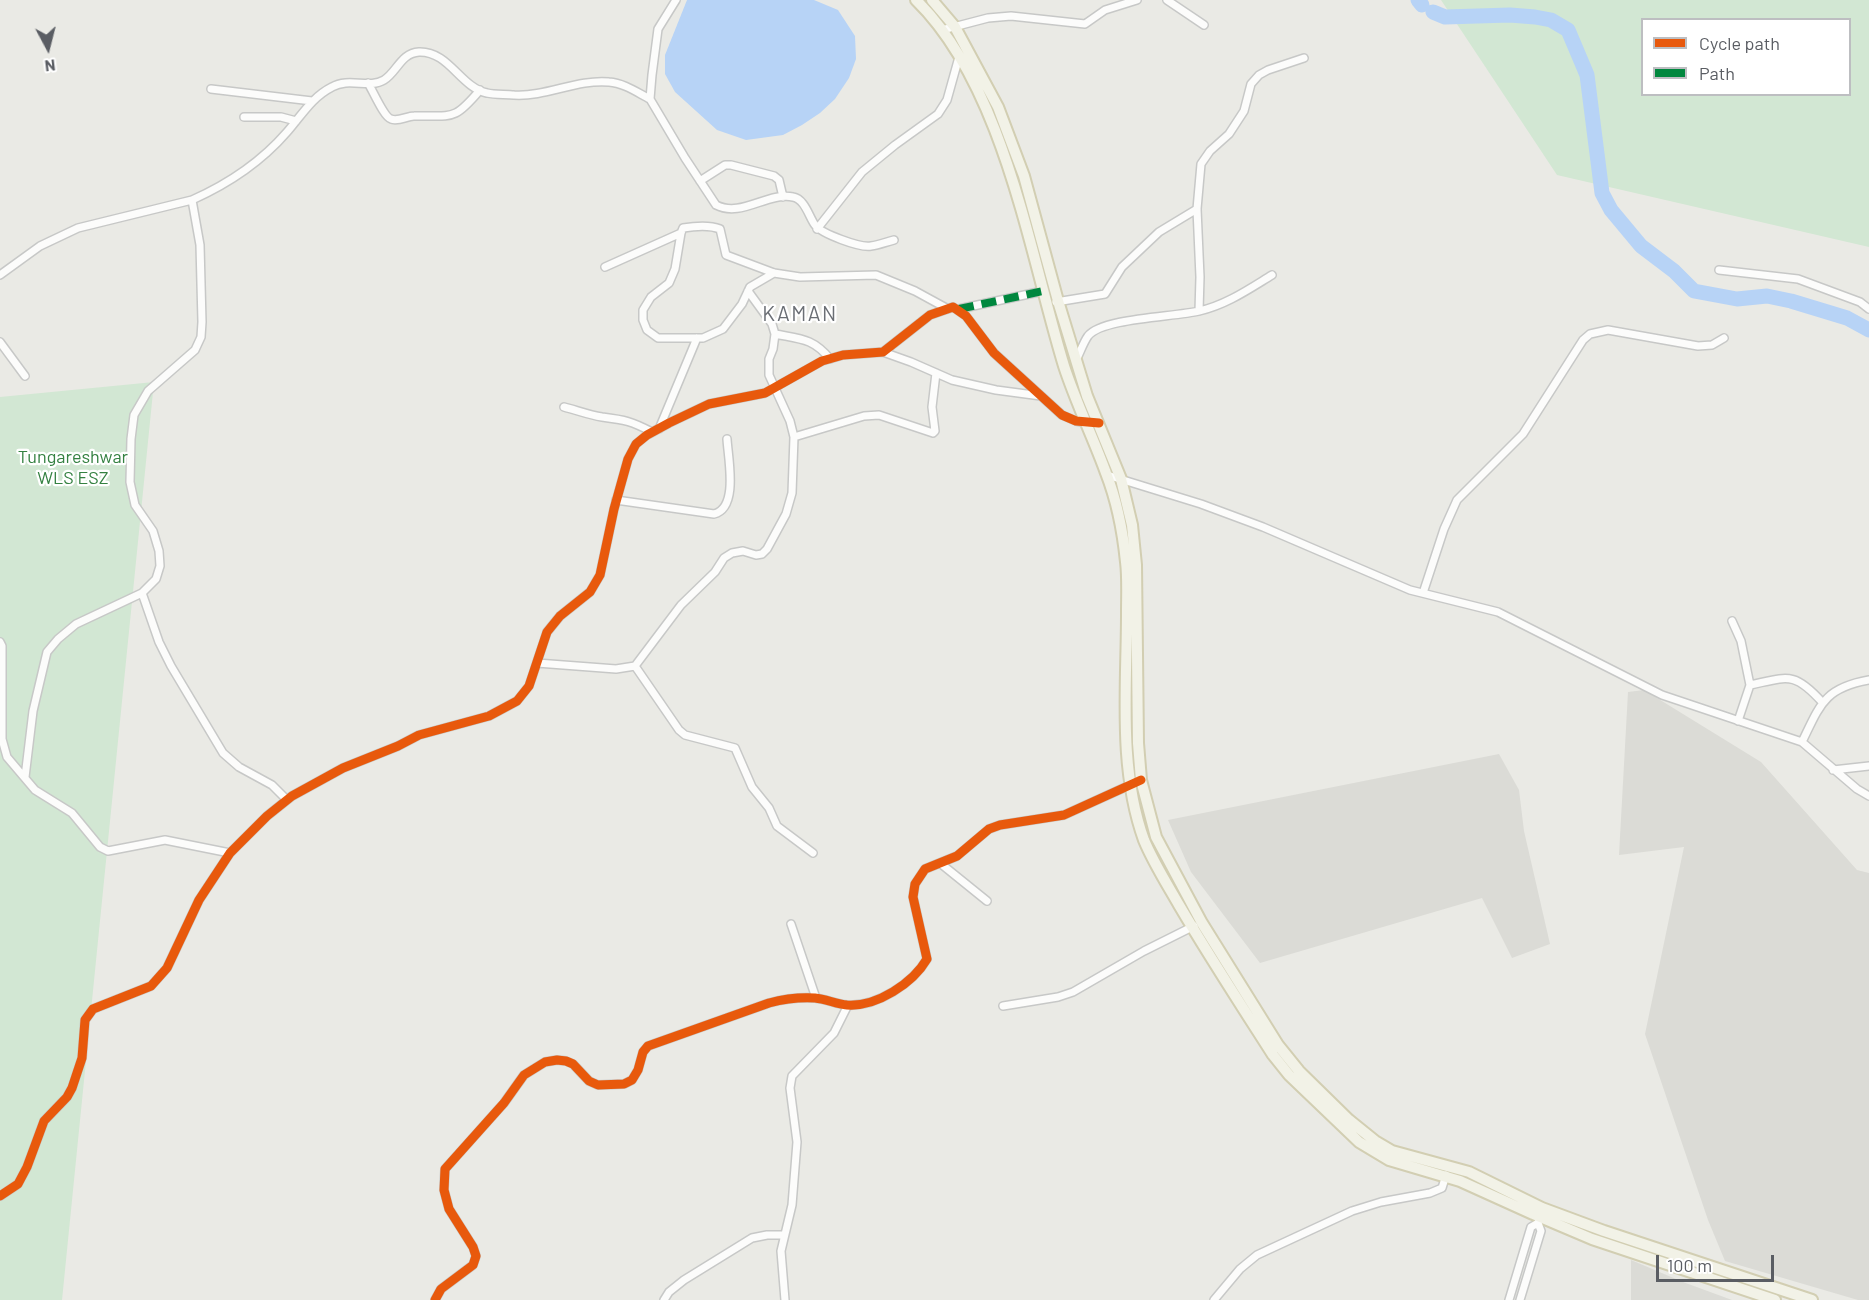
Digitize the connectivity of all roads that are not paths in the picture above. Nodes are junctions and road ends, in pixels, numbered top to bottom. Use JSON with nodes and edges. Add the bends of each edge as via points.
{"nodes":[{"id":1,"x":676,"y":0,"type":"edge"},
{"id":2,"x":916,"y":0,"type":"edge"},
{"id":3,"x":932,"y":0,"type":"edge"},
{"id":4,"x":1137,"y":0,"type":"edge"},
{"id":5,"x":1167,"y":0,"type":"edge"},
{"id":6,"x":1204,"y":25,"type":"dead end"},
{"id":7,"x":955,"y":27,"type":"junction"},
{"id":8,"x":942,"y":30,"type":"junction"},
{"id":9,"x":964,"y":52,"type":"junction"},
{"id":10,"x":1304,"y":58,"type":"dead end"},
{"id":11,"x":368,"y":83,"type":"junction"},
{"id":12,"x":211,"y":89,"type":"dead end"},
{"id":13,"x":480,"y":90,"type":"junction"},
{"id":14,"x":650,"y":99,"type":"junction"},
{"id":15,"x":312,"y":101,"type":"junction"},
{"id":16,"x":244,"y":117,"type":"dead end"},
{"id":17,"x":296,"y":121,"type":"junction"},
{"id":18,"x":700,"y":181,"type":"junction"},
{"id":19,"x":783,"y":197,"type":"junction"},
{"id":20,"x":192,"y":200,"type":"junction"},
{"id":21,"x":1197,"y":209,"type":"junction"},
{"id":22,"x":817,"y":229,"type":"junction"},
{"id":23,"x":681,"y":233,"type":"junction"},
{"id":24,"x":894,"y":240,"type":"dead end"},
{"id":25,"x":605,"y":267,"type":"dead end"},
{"id":26,"x":1719,"y":270,"type":"dead end"},
{"id":27,"x":774,"y":273,"type":"junction"},
{"id":28,"x":0,"y":275,"type":"edge"},
{"id":29,"x":1272,"y":275,"type":"dead end"},
{"id":30,"x":748,"y":291,"type":"junction"},
{"id":31,"x":1042,"y":291,"type":"junction"},
{"id":32,"x":1058,"y":301,"type":"junction"},
{"id":33,"x":1046,"y":303,"type":"junction"},
{"id":34,"x":948,"y":309,"type":"junction"},
{"id":35,"x":958,"y":309,"type":"junction"},
{"id":36,"x":1869,"y":309,"type":"edge"},
{"id":37,"x":1199,"y":311,"type":"junction"},
{"id":38,"x":775,"y":334,"type":"junction"},
{"id":39,"x":697,"y":338,"type":"junction"},
{"id":40,"x":1724,"y":338,"type":"dead end"},
{"id":41,"x":0,"y":342,"type":"edge"},
{"id":42,"x":883,"y":352,"type":"junction"},
{"id":43,"x":830,"y":359,"type":"junction"},
{"id":44,"x":1076,"y":360,"type":"junction"},
{"id":45,"x":936,"y":373,"type":"junction"},
{"id":46,"x":25,"y":376,"type":"dead end"},
{"id":47,"x":774,"y":387,"type":"junction"},
{"id":48,"x":1041,"y":396,"type":"junction"},
{"id":49,"x":564,"y":407,"type":"dead end"},
{"id":50,"x":1086,"y":422,"type":"junction"},
{"id":51,"x":1099,"y":423,"type":"junction"},
{"id":52,"x":656,"y":430,"type":"junction"},
{"id":53,"x":794,"y":437,"type":"junction"},
{"id":54,"x":727,"y":439,"type":"dead end"},
{"id":55,"x":1107,"y":475,"type":"junction"},
{"id":56,"x":1121,"y":479,"type":"junction"},
{"id":57,"x":616,"y":500,"type":"junction"},
{"id":58,"x":142,"y":593,"type":"junction"},
{"id":59,"x":1423,"y":593,"type":"junction"},
{"id":60,"x":1732,"y":621,"type":"dead end"},
{"id":61,"x":0,"y":642,"type":"edge"},
{"id":62,"x":537,"y":663,"type":"junction"},
{"id":63,"x":636,"y":666,"type":"junction"},
{"id":64,"x":1869,"y":680,"type":"edge"},
{"id":65,"x":1750,"y":685,"type":"junction"},
{"id":66,"x":1822,"y":702,"type":"junction"},
{"id":67,"x":1738,"y":722,"type":"junction"},
{"id":68,"x":1802,"y":742,"type":"junction"},
{"id":69,"x":1869,"y":766,"type":"edge"},
{"id":70,"x":1833,"y":770,"type":"junction"},
{"id":71,"x":24,"y":777,"type":"junction"},
{"id":72,"x":1136,"y":782,"type":"junction"},
{"id":73,"x":1869,"y":796,"type":"edge"},
{"id":74,"x":287,"y":800,"type":"junction"},
{"id":75,"x":230,"y":853,"type":"junction"},
{"id":76,"x":813,"y":853,"type":"dead end"},
{"id":77,"x":940,"y":863,"type":"junction"},
{"id":78,"x":987,"y":901,"type":"dead end"},
{"id":79,"x":791,"y":924,"type":"dead end"},
{"id":80,"x":1197,"y":925,"type":"junction"},
{"id":81,"x":816,"y":998,"type":"junction"},
{"id":82,"x":848,"y":1005,"type":"junction"},
{"id":83,"x":1003,"y":1006,"type":"dead end"},
{"id":84,"x":1447,"y":1171,"type":"junction"},
{"id":85,"x":0,"y":1196,"type":"edge"},
{"id":86,"x":1540,"y":1216,"type":"junction"},
{"id":87,"x":784,"y":1235,"type":"junction"},
{"id":88,"x":435,"y":1300,"type":"edge"},
{"id":89,"x":664,"y":1300,"type":"edge"},
{"id":90,"x":785,"y":1300,"type":"edge"},
{"id":91,"x":1214,"y":1300,"type":"edge"},
{"id":92,"x":1509,"y":1300,"type":"edge"},
{"id":93,"x":1520,"y":1300,"type":"edge"},
{"id":94,"x":1775,"y":1300,"type":"edge"},
{"id":95,"x":1812,"y":1300,"type":"edge"}],
"edges":[{"from":1,"to":14,"type":"street","via":[[658,29]]},
{"from":2,"to":8,"type":"main road"},
{"from":3,"to":7,"type":"main road"},
{"from":4,"to":7,"type":"street","via":[[1105,10],[1085,24],[1011,16]]},
{"from":5,"to":6,"type":"street"},
{"from":7,"to":8,"type":"street"},
{"from":7,"to":9,"type":"main road"},
{"from":8,"to":9,"type":"main road"},
{"from":9,"to":22,"type":"street","via":[[938,114],[862,172]]},
{"from":9,"to":31,"type":"main road","via":[[1003,153]]},
{"from":9,"to":32,"type":"main road","via":[[998,107],[1020,165]]},
{"from":10,"to":21,"type":"street","via":[[1268,70],[1251,84],[1244,111],[1201,164]]},
{"from":11,"to":13,"type":"street","via":[[387,78],[412,53],[431,53]]},
{"from":11,"to":13,"type":"street","via":[[387,116],[394,120],[455,114]]},
{"from":11,"to":15,"type":"street","via":[[348,81],[332,86]]},
{"from":12,"to":15,"type":"street"},
{"from":13,"to":14,"type":"street","via":[[525,95],[609,82]]},
{"from":14,"to":18,"type":"street"},
{"from":15,"to":17,"type":"street"},
{"from":16,"to":17,"type":"street"},
{"from":17,"to":20,"type":"street","via":[[256,163]]},
{"from":18,"to":19,"type":"street","via":[[721,207],[754,205]]},
{"from":18,"to":19,"type":"street","via":[[731,165],[774,176],[779,180]]},
{"from":19,"to":22,"type":"street","via":[[802,202]]},
{"from":20,"to":28,"type":"street","via":[[78,228],[40,246]]},
{"from":20,"to":58,"type":"street","via":[[200,245],[201,337],[195,350],[148,391],[134,415],[130,482],[135,505],[153,531],[160,566],[156,579]]},
{"from":21,"to":32,"type":"street","via":[[1159,232],[1122,267],[1105,294]]},
{"from":21,"to":37,"type":"street"},
{"from":22,"to":24,"type":"street","via":[[859,246]]},
{"from":23,"to":25,"type":"street"},
{"from":23,"to":27,"type":"street","via":[[688,227],[714,227],[720,230],[726,255]]},
{"from":23,"to":39,"type":"street","via":[[669,283],[651,297],[643,320],[647,330],[658,338]]},
{"from":26,"to":36,"type":"street","via":[[1798,279]]},
{"from":27,"to":30,"type":"street"},
{"from":27,"to":34,"type":"street","via":[[800,277],[876,276]]},
{"from":29,"to":37,"type":"street","via":[[1224,304]]},
{"from":30,"to":38,"type":"street"},
{"from":30,"to":39,"type":"street","via":[[723,329]]},
{"from":31,"to":33,"type":"main road"},
{"from":31,"to":35,"type":"street"},
{"from":32,"to":33,"type":"street"},
{"from":32,"to":44,"type":"main road"},
{"from":33,"to":50,"type":"main road"},
{"from":34,"to":35,"type":"street"},
{"from":34,"to":42,"type":"street","via":[[930,315]]},
{"from":35,"to":48,"type":"street","via":[[994,352]]},
{"from":37,"to":44,"type":"street","via":[[1115,322],[1098,328],[1088,336]]},
{"from":38,"to":43,"type":"street","via":[[814,343]]},
{"from":38,"to":47,"type":"street","via":[[768,365]]},
{"from":39,"to":52,"type":"street"},
{"from":40,"to":59,"type":"street","via":[[1712,345],[1698,346],[1608,330],[1590,334],[1523,434],[1460,497],[1444,529]]},
{"from":41,"to":46,"type":"street"},
{"from":42,"to":43,"type":"street"},
{"from":42,"to":45,"type":"street"},
{"from":43,"to":47,"type":"street"},
{"from":44,"to":51,"type":"main road"},
{"from":45,"to":48,"type":"street","via":[[996,390]]},
{"from":45,"to":53,"type":"street","via":[[933,433],[879,415]]},
{"from":47,"to":52,"type":"street","via":[[765,393],[709,404]]},
{"from":47,"to":53,"type":"street"},
{"from":48,"to":50,"type":"street","via":[[1062,415]]},
{"from":49,"to":52,"type":"street"},
{"from":50,"to":51,"type":"street"},
{"from":50,"to":55,"type":"main road"},
{"from":51,"to":56,"type":"main road"},
{"from":52,"to":57,"type":"street","via":[[636,444]]},
{"from":53,"to":63,"type":"street","via":[[792,493],[786,514],[767,549],[762,554],[743,551],[724,558],[681,605]]},
{"from":54,"to":57,"type":"street","via":[[731,482],[719,513]]},
{"from":55,"to":56,"type":"street"},
{"from":55,"to":72,"type":"main road","via":[[1127,566],[1127,746]]},
{"from":56,"to":59,"type":"street","via":[[1263,527]]},
{"from":56,"to":72,"type":"main road","via":[[1136,565]]},
{"from":57,"to":62,"type":"street","via":[[600,575],[590,592],[547,632]]},
{"from":58,"to":71,"type":"street","via":[[76,624],[47,652],[33,711]]},
{"from":58,"to":74,"type":"street","via":[[171,666],[223,753],[272,785]]},
{"from":59,"to":67,"type":"street","via":[[1498,612],[1662,696]]},
{"from":60,"to":65,"type":"street","via":[[1741,640]]},
{"from":61,"to":71,"type":"street","via":[[2,739],[7,757]]},
{"from":62,"to":63,"type":"street","via":[[616,669]]},
{"from":62,"to":74,"type":"street","via":[[529,686],[517,701],[503,709],[419,735],[343,768]]},
{"from":63,"to":76,"type":"street","via":[[685,735],[735,748],[752,788],[769,808],[777,826]]},
{"from":64,"to":66,"type":"street","via":[[1842,687]]},
{"from":65,"to":66,"type":"street","via":[[1797,679]]},
{"from":65,"to":67,"type":"street"},
{"from":66,"to":68,"type":"street"},
{"from":67,"to":68,"type":"street"},
{"from":68,"to":70,"type":"street"},
{"from":69,"to":70,"type":"street"},
{"from":70,"to":73,"type":"street"},
{"from":71,"to":75,"type":"street","via":[[35,790],[72,813],[100,847],[108,851],[165,840]]},
{"from":72,"to":77,"type":"street","via":[[1064,815],[989,829],[957,856]]},
{"from":72,"to":80,"type":"main road","via":[[1156,837]]},
{"from":74,"to":75,"type":"street"},
{"from":75,"to":85,"type":"street","via":[[199,900],[167,968],[151,986],[93,1009],[85,1020],[82,1058],[72,1088],[44,1121],[18,1184]]},
{"from":77,"to":78,"type":"street"},
{"from":77,"to":82,"type":"street","via":[[925,869],[915,884],[913,897],[927,958],[919,972],[881,998]]},
{"from":79,"to":81,"type":"street"},
{"from":80,"to":83,"type":"street","via":[[1073,992]]},
{"from":80,"to":84,"type":"main road","via":[[1278,1046],[1305,1077],[1375,1141]]},
{"from":81,"to":82,"type":"street"},
{"from":81,"to":88,"type":"street","via":[[769,1003],[655,1043],[643,1052],[638,1070],[624,1084],[598,1085],[573,1064],[557,1060],[545,1062],[524,1075],[446,1169],[444,1190],[449,1209],[476,1256],[473,1265],[441,1289]]},
{"from":82,"to":87,"type":"street","via":[[834,1033],[792,1076],[797,1142],[792,1204]]},
{"from":84,"to":86,"type":"main road","via":[[1469,1172]]},
{"from":84,"to":91,"type":"street","via":[[1442,1188],[1352,1211],[1257,1256],[1240,1269]]},
{"from":86,"to":92,"type":"street","via":[[1531,1227]]},
{"from":86,"to":93,"type":"street","via":[[1541,1231]]},
{"from":86,"to":94,"type":"main road","via":[[1592,1239]]},
{"from":86,"to":95,"type":"main road","via":[[1604,1232]]},
{"from":87,"to":89,"type":"street","via":[[752,1238],[684,1280]]},
{"from":87,"to":90,"type":"street","via":[[781,1251]]}]}
